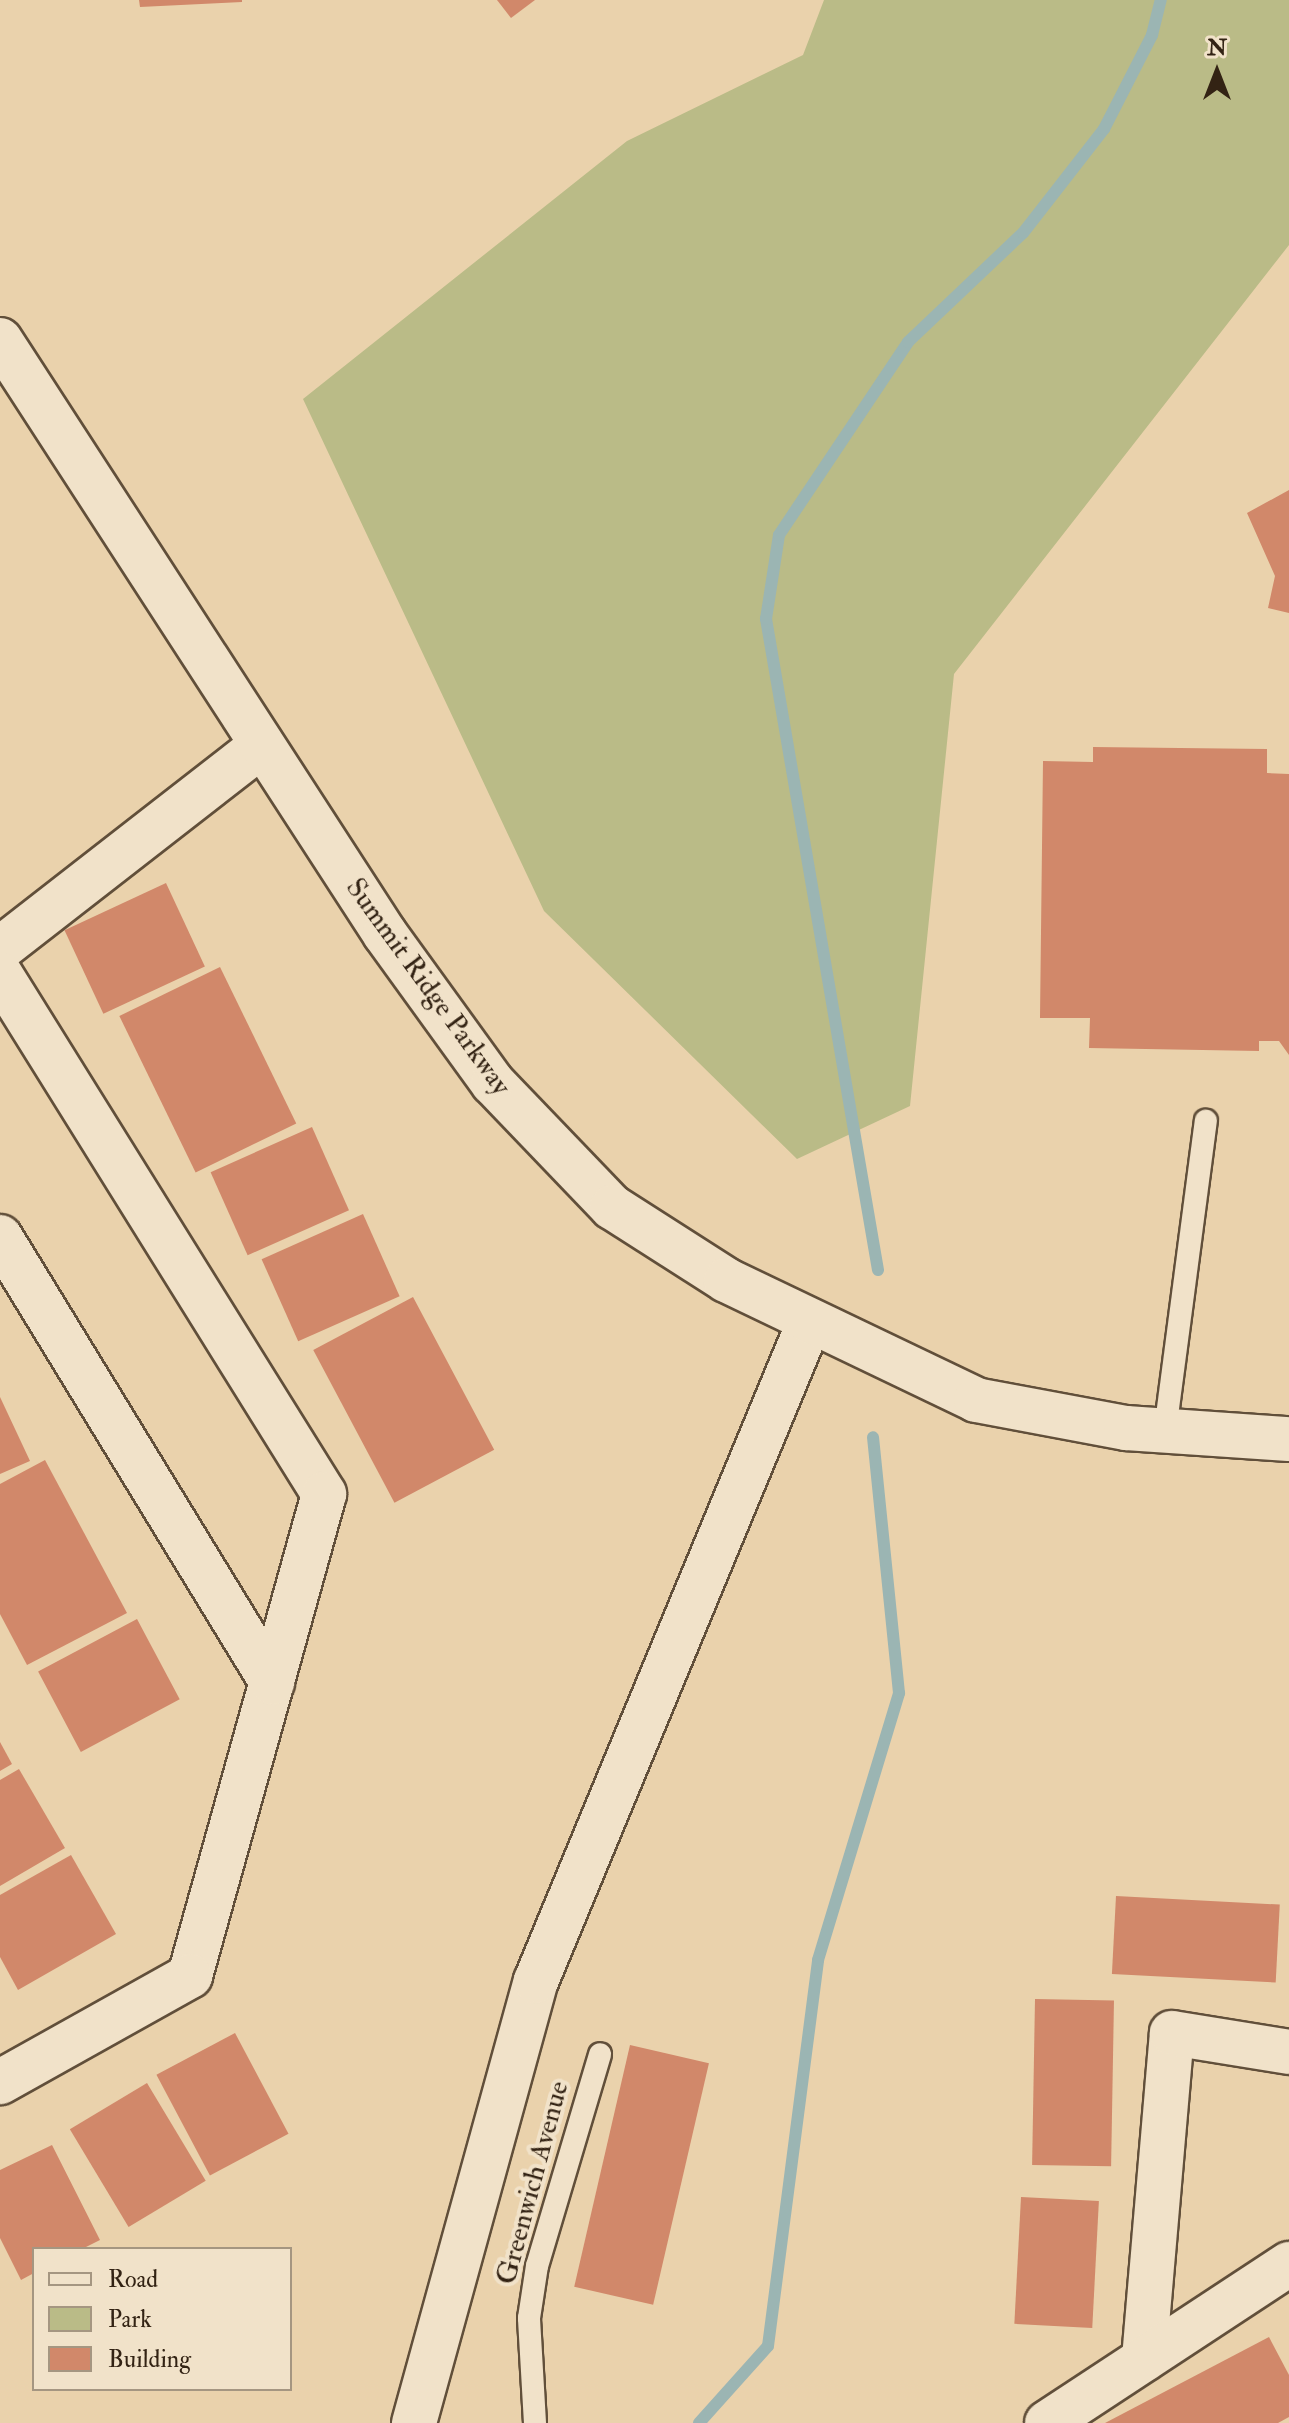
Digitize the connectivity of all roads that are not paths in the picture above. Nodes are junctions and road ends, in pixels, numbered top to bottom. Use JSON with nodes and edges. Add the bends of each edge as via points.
{"nodes":[{"id":1,"x":0,"y":340,"type":"edge"},
{"id":2,"x":262,"y":745,"type":"junction"},
{"id":3,"x":0,"y":949,"type":"edge"},
{"id":4,"x":0,"y":974,"type":"edge"},
{"id":5,"x":1206,"y":1121,"type":"dead end"},
{"id":6,"x":0,"y":1237,"type":"edge"},
{"id":7,"x":809,"y":1323,"type":"junction"},
{"id":8,"x":1165,"y":1431,"type":"junction"},
{"id":9,"x":1289,"y":1439,"type":"edge"},
{"id":10,"x":272,"y":1682,"type":"junction"},
{"id":11,"x":1289,"y":2052,"type":"edge"},
{"id":12,"x":600,"y":2054,"type":"dead end"},
{"id":13,"x":0,"y":2082,"type":"edge"},
{"id":14,"x":1289,"y":2264,"type":"edge"},
{"id":15,"x":1144,"y":2359,"type":"junction"},
{"id":16,"x":414,"y":2423,"type":"edge"},
{"id":17,"x":535,"y":2423,"type":"edge"},
{"id":18,"x":1047,"y":2423,"type":"edge"}],
"edges":[{"from":1,"to":2,"type":"street","name":"Summit Ridge Parkway"},
{"from":2,"to":3,"type":"street"},
{"from":2,"to":7,"type":"street","name":"Summit Ridge Parkway","via":[[493,1083],[612,1207]]},
{"from":4,"to":10,"type":"street","via":[[324,1494]]},
{"from":5,"to":8,"type":"lane"},
{"from":6,"to":10,"type":"street"},
{"from":7,"to":8,"type":"street","name":"Summit Ridge Parkway","via":[[976,1400]]},
{"from":7,"to":16,"type":"street","via":[[536,1981]]},
{"from":8,"to":9,"type":"street","name":"Summit Ridge Parkway"},
{"from":10,"to":13,"type":"street","via":[[190,1976]]},
{"from":11,"to":15,"type":"street","via":[[1172,2033]]},
{"from":12,"to":17,"type":"lane","name":"Greenwich Avenue","via":[[537,2266],[529,2318]]},
{"from":14,"to":15,"type":"street"},
{"from":15,"to":18,"type":"street"}]}
